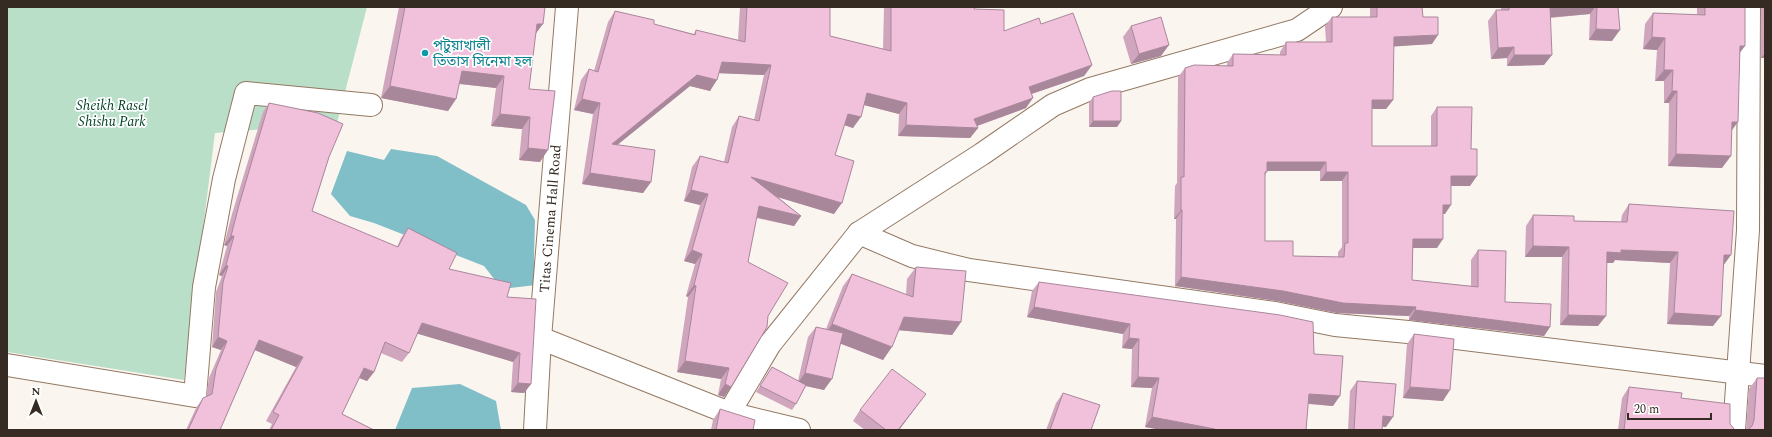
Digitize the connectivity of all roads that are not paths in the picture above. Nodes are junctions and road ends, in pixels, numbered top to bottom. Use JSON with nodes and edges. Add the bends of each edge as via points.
{"nodes":[{"id":1,"x":567,"y":7,"type":"edge"},
{"id":2,"x":1331,"y":7,"type":"edge"},
{"id":3,"x":1749,"y":7,"type":"edge"},
{"id":4,"x":371,"y":104,"type":"dead end"},
{"id":5,"x":859,"y":233,"type":"junction"},
{"id":6,"x":540,"y":338,"type":"junction"},
{"id":7,"x":7,"y":365,"type":"edge"},
{"id":8,"x":1738,"y":373,"type":"junction"},
{"id":9,"x":1765,"y":376,"type":"edge"},
{"id":10,"x":729,"y":413,"type":"junction"},
{"id":11,"x":535,"y":430,"type":"edge"},
{"id":12,"x":799,"y":430,"type":"edge"},
{"id":13,"x":1734,"y":430,"type":"edge"}],
"edges":[{"from":1,"to":6,"type":"street","name":"Titas Cinema Hall Road"},
{"from":2,"to":5,"type":"street","via":[[1298,30],[1090,89],[1053,104],[982,154]]},
{"from":3,"to":8,"type":"street","via":[[1748,230]]},
{"from":4,"to":7,"type":"street","via":[[246,92],[224,179],[204,287],[195,396]]},
{"from":5,"to":8,"type":"street","via":[[912,256],[970,270],[1218,304],[1335,326],[1408,332]]},
{"from":5,"to":10,"type":"street","via":[[770,344]]},
{"from":6,"to":10,"type":"street"},
{"from":6,"to":11,"type":"street","name":"Titas Cinema Hall Road"},
{"from":8,"to":9,"type":"street"},
{"from":8,"to":13,"type":"street"},
{"from":10,"to":12,"type":"street"}]}
